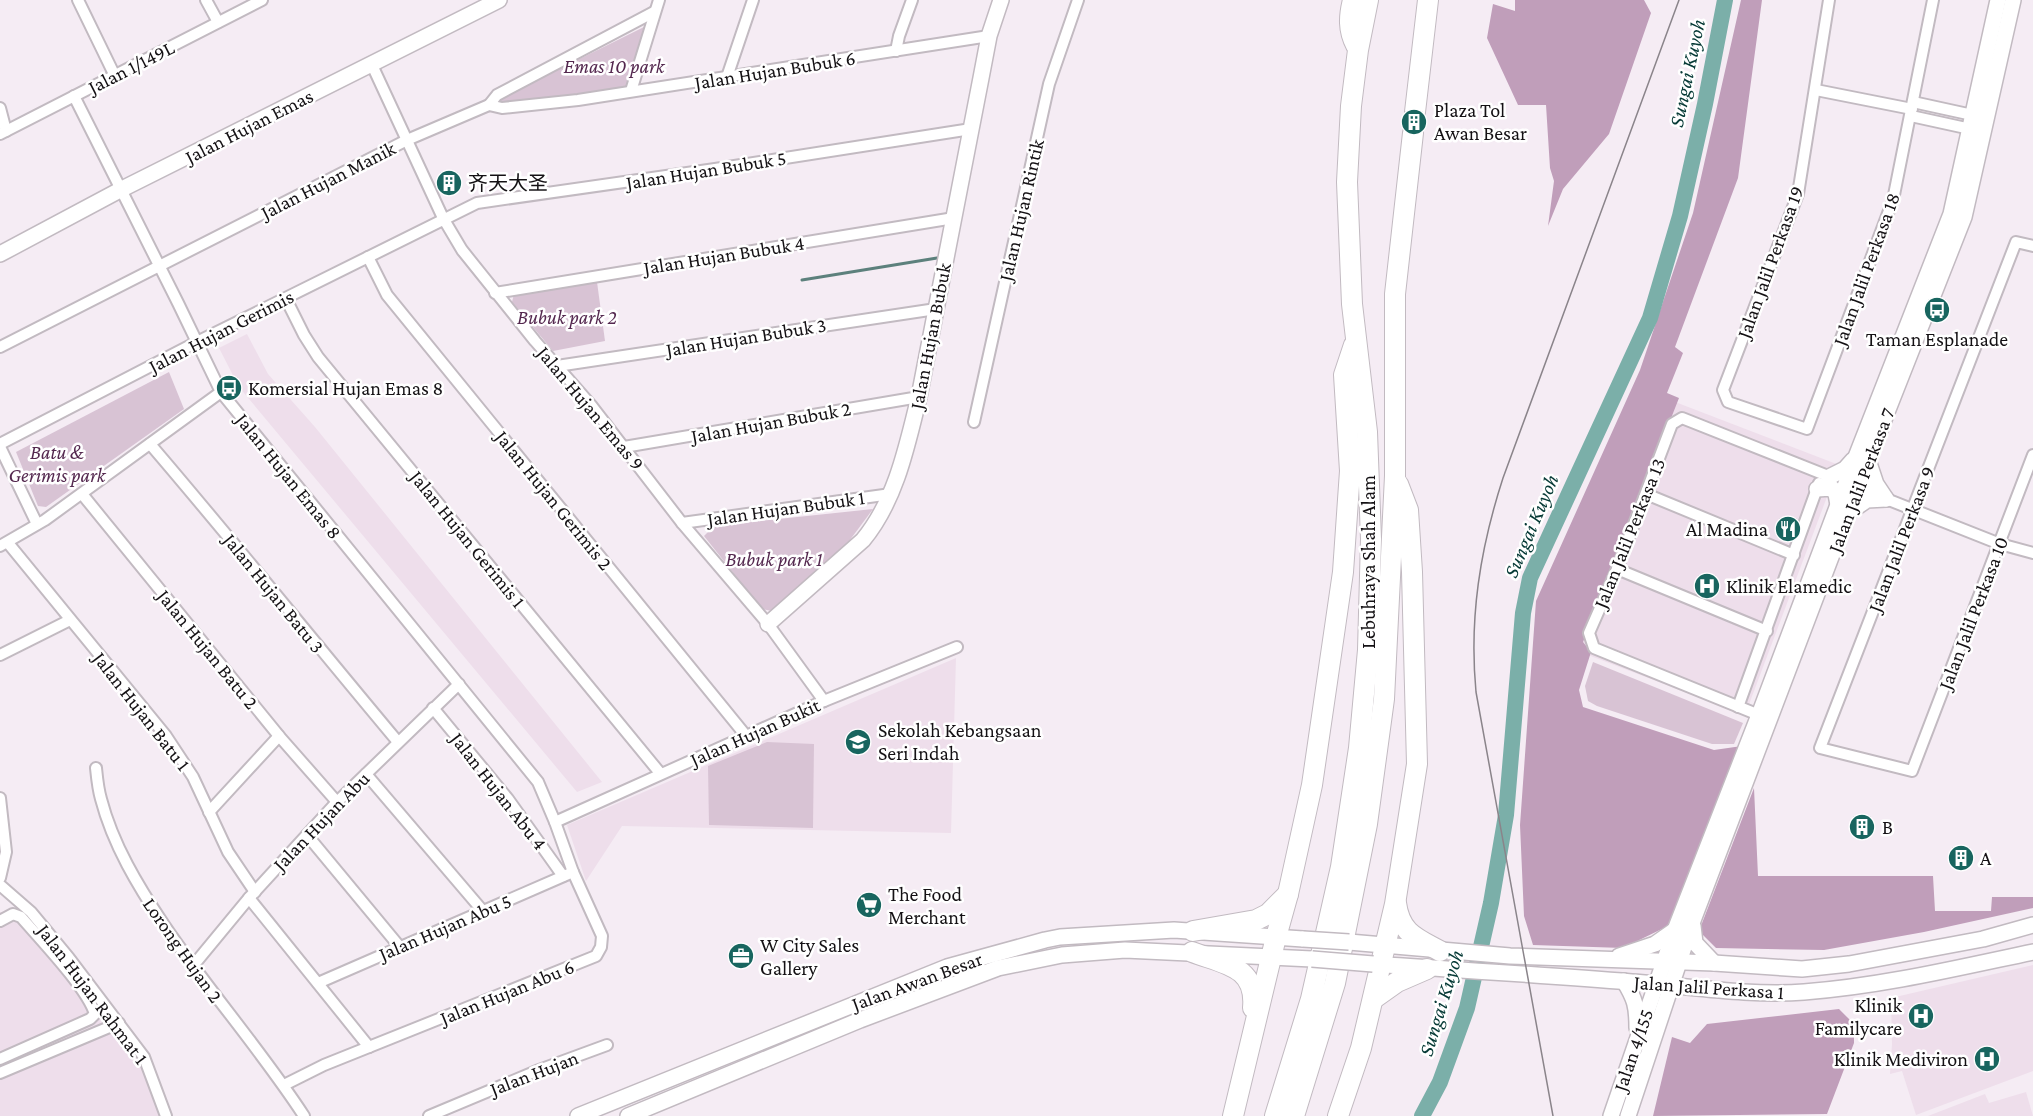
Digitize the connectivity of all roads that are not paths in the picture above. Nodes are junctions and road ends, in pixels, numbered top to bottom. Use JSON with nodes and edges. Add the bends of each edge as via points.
{"nodes":[{"id":1,"x":78,"y":0,"type":"edge"},
{"id":2,"x":206,"y":0,"type":"edge"},
{"id":3,"x":262,"y":0,"type":"edge"},
{"id":4,"x":500,"y":0,"type":"edge"},
{"id":5,"x":659,"y":0,"type":"edge"},
{"id":6,"x":753,"y":0,"type":"edge"},
{"id":7,"x":912,"y":0,"type":"edge"},
{"id":8,"x":1001,"y":0,"type":"edge"},
{"id":9,"x":1078,"y":0,"type":"edge"},
{"id":10,"x":1353,"y":0,"type":"edge"},
{"id":11,"x":1368,"y":0,"type":"edge"},
{"id":12,"x":1428,"y":0,"type":"edge"},
{"id":13,"x":1829,"y":0,"type":"edge"},
{"id":14,"x":1933,"y":0,"type":"edge"},
{"id":15,"x":1998,"y":0,"type":"edge"},
{"id":16,"x":2013,"y":0,"type":"edge"},
{"id":17,"x":654,"y":12,"type":"junction"},
{"id":18,"x":218,"y":22,"type":"junction"},
{"id":19,"x":989,"y":36,"type":"junction"},
{"id":20,"x":1358,"y":50,"type":"junction"},
{"id":21,"x":896,"y":51,"type":"junction"},
{"id":22,"x":372,"y":64,"type":"junction"},
{"id":23,"x":114,"y":75,"type":"junction"},
{"id":24,"x":727,"y":77,"type":"junction"},
{"id":25,"x":1816,"y":90,"type":"junction"},
{"id":26,"x":631,"y":92,"type":"junction"},
{"id":27,"x":74,"y":96,"type":"junction"},
{"id":28,"x":489,"y":105,"type":"junction"},
{"id":29,"x":0,"y":108,"type":"edge"},
{"id":30,"x":1912,"y":109,"type":"junction"},
{"id":31,"x":1415,"y":112,"type":"dead end"},
{"id":32,"x":1979,"y":124,"type":"junction"},
{"id":33,"x":971,"y":129,"type":"junction"},
{"id":34,"x":3,"y":132,"type":"edge"},
{"id":35,"x":1413,"y":133,"type":"dead end"},
{"id":36,"x":407,"y":140,"type":"junction"},
{"id":37,"x":120,"y":190,"type":"junction"},
{"id":38,"x":443,"y":218,"type":"junction"},
{"id":39,"x":954,"y":218,"type":"junction"},
{"id":40,"x":2033,"y":246,"type":"edge"},
{"id":41,"x":0,"y":254,"type":"edge"},
{"id":42,"x":368,"y":257,"type":"junction"},
{"id":43,"x":159,"y":266,"type":"junction"},
{"id":44,"x":495,"y":293,"type":"junction"},
{"id":45,"x":286,"y":299,"type":"junction"},
{"id":46,"x":936,"y":309,"type":"junction"},
{"id":47,"x":1356,"y":339,"type":"junction"},
{"id":48,"x":197,"y":342,"type":"junction"},
{"id":49,"x":0,"y":347,"type":"edge"},
{"id":50,"x":557,"y":366,"type":"junction"},
{"id":51,"x":221,"y":392,"type":"junction"},
{"id":52,"x":918,"y":397,"type":"junction"},
{"id":53,"x":974,"y":422,"type":"dead end"},
{"id":54,"x":1807,"y":429,"type":"joint"},
{"id":55,"x":150,"y":444,"type":"junction"},
{"id":56,"x":0,"y":446,"type":"edge"},
{"id":57,"x":624,"y":447,"type":"junction"},
{"id":58,"x":2033,"y":455,"type":"edge"},
{"id":59,"x":1862,"y":459,"type":"junction"},
{"id":60,"x":1825,"y":475,"type":"junction"},
{"id":61,"x":1395,"y":476,"type":"junction"},
{"id":62,"x":1852,"y":486,"type":"junction"},
{"id":63,"x":1817,"y":489,"type":"junction"},
{"id":64,"x":82,"y":494,"type":"junction"},
{"id":65,"x":891,"y":494,"type":"junction"},
{"id":66,"x":1646,"y":494,"type":"junction"},
{"id":67,"x":1886,"y":499,"type":"junction"},
{"id":68,"x":1843,"y":509,"type":"junction"},
{"id":69,"x":1913,"y":510,"type":"junction"},
{"id":70,"x":682,"y":523,"type":"junction"},
{"id":71,"x":37,"y":524,"type":"junction"},
{"id":72,"x":4,"y":544,"type":"edge"},
{"id":73,"x":2000,"y":544,"type":"junction"},
{"id":74,"x":2033,"y":553,"type":"edge"},
{"id":75,"x":1794,"y":555,"type":"junction"},
{"id":76,"x":1617,"y":569,"type":"junction"},
{"id":77,"x":70,"y":620,"type":"junction"},
{"id":78,"x":768,"y":624,"type":"junction"},
{"id":79,"x":1767,"y":631,"type":"junction"},
{"id":80,"x":957,"y":647,"type":"dead end"},
{"id":81,"x":0,"y":655,"type":"edge"},
{"id":82,"x":459,"y":684,"type":"junction"},
{"id":83,"x":824,"y":701,"type":"junction"},
{"id":84,"x":1738,"y":707,"type":"junction"},
{"id":85,"x":433,"y":708,"type":"junction"},
{"id":86,"x":1759,"y":716,"type":"junction"},
{"id":87,"x":279,"y":736,"type":"junction"},
{"id":88,"x":747,"y":737,"type":"junction"},
{"id":89,"x":398,"y":742,"type":"junction"},
{"id":90,"x":96,"y":768,"type":"dead end"},
{"id":91,"x":1912,"y":771,"type":"joint"},
{"id":92,"x":660,"y":773,"type":"junction"},
{"id":93,"x":366,"y":774,"type":"junction"},
{"id":94,"x":0,"y":798,"type":"edge"},
{"id":95,"x":337,"y":802,"type":"junction"},
{"id":96,"x":209,"y":812,"type":"junction"},
{"id":97,"x":555,"y":822,"type":"junction"},
{"id":98,"x":307,"y":835,"type":"junction"},
{"id":99,"x":568,"y":874,"type":"junction"},
{"id":100,"x":0,"y":878,"type":"edge"},
{"id":101,"x":0,"y":885,"type":"edge"},
{"id":102,"x":1288,"y":894,"type":"junction"},
{"id":103,"x":252,"y":895,"type":"junction"},
{"id":104,"x":1396,"y":900,"type":"junction"},
{"id":105,"x":482,"y":910,"type":"junction"},
{"id":106,"x":0,"y":921,"type":"edge"},
{"id":107,"x":1692,"y":923,"type":"junction"},
{"id":108,"x":2033,"y":925,"type":"edge"},
{"id":109,"x":1676,"y":930,"type":"junction"},
{"id":110,"x":1193,"y":931,"type":"junction"},
{"id":111,"x":399,"y":946,"type":"junction"},
{"id":112,"x":1276,"y":947,"type":"junction"},
{"id":113,"x":1192,"y":952,"type":"junction"},
{"id":114,"x":2033,"y":952,"type":"edge"},
{"id":115,"x":1379,"y":955,"type":"junction"},
{"id":116,"x":1440,"y":961,"type":"junction"},
{"id":117,"x":1604,"y":961,"type":"junction"},
{"id":118,"x":1664,"y":962,"type":"junction"},
{"id":119,"x":1680,"y":962,"type":"junction"},
{"id":120,"x":1714,"y":963,"type":"junction"},
{"id":121,"x":192,"y":967,"type":"junction"},
{"id":122,"x":1624,"y":981,"type":"junction"},
{"id":123,"x":318,"y":982,"type":"junction"},
{"id":124,"x":1656,"y":984,"type":"junction"},
{"id":125,"x":1672,"y":986,"type":"junction"},
{"id":126,"x":1711,"y":991,"type":"junction"},
{"id":127,"x":1373,"y":999,"type":"junction"},
{"id":128,"x":93,"y":1017,"type":"junction"},
{"id":129,"x":1662,"y":1017,"type":"junction"},
{"id":130,"x":119,"y":1023,"type":"junction"},
{"id":131,"x":100,"y":1031,"type":"junction"},
{"id":132,"x":1637,"y":1037,"type":"junction"},
{"id":133,"x":607,"y":1045,"type":"dead end"},
{"id":134,"x":369,"y":1047,"type":"junction"},
{"id":135,"x":734,"y":1053,"type":"junction"},
{"id":136,"x":11,"y":1054,"type":"junction"},
{"id":137,"x":0,"y":1059,"type":"edge"},
{"id":138,"x":758,"y":1063,"type":"junction"},
{"id":139,"x":17,"y":1067,"type":"junction"},
{"id":140,"x":1244,"y":1070,"type":"junction"},
{"id":141,"x":0,"y":1073,"type":"edge"},
{"id":142,"x":284,"y":1085,"type":"junction"},
{"id":143,"x":166,"y":1116,"type":"edge"},
{"id":144,"x":304,"y":1116,"type":"edge"},
{"id":145,"x":429,"y":1116,"type":"edge"},
{"id":146,"x":578,"y":1116,"type":"edge"},
{"id":147,"x":628,"y":1116,"type":"edge"},
{"id":148,"x":1233,"y":1116,"type":"edge"},
{"id":149,"x":1275,"y":1116,"type":"edge"},
{"id":150,"x":1294,"y":1116,"type":"edge"},
{"id":151,"x":1338,"y":1116,"type":"edge"},
{"id":152,"x":1611,"y":1116,"type":"edge"},
{"id":153,"x":1628,"y":1116,"type":"edge"}],
"edges":[{"from":1,"to":23,"type":"street"},
{"from":2,"to":18,"type":"street"},
{"from":3,"to":18,"type":"street","name":"Jalan 1/149L"},
{"from":4,"to":22,"type":"street","name":"Jalan Hujan Emas"},
{"from":5,"to":17,"type":"street"},
{"from":6,"to":24,"type":"street"},
{"from":7,"to":21,"type":"street"},
{"from":8,"to":19,"type":"street","name":"Jalan Hujan Bubuk"},
{"from":9,"to":53,"type":"street","name":"Jalan Hujan Rintik","via":[[1049,84]]},
{"from":10,"to":20,"type":"highway","via":[[1351,35]]},
{"from":11,"to":20,"type":"highway","name":"Lebuhraya Shah Alam"},
{"from":12,"to":31,"type":"highway"},
{"from":13,"to":25,"type":"street","name":"Jalan Jalil Perkasa 19"},
{"from":14,"to":30,"type":"street","name":"Jalan Jalil Perkasa 18"},
{"from":15,"to":32,"type":"street","name":"Jalan Jalil Perkasa 7"},
{"from":16,"to":32,"type":"street","name":"Jalan Jalil Perkasa 7"},
{"from":17,"to":26,"type":"street"},
{"from":17,"to":28,"type":"street","name":"Jalan Hujan Manik","via":[[497,94]]},
{"from":18,"to":23,"type":"street","name":"Jalan 1/149L"},
{"from":19,"to":21,"type":"street","name":"Jalan Hujan Bubuk 6"},
{"from":19,"to":33,"type":"street","name":"Jalan Hujan Bubuk"},
{"from":20,"to":47,"type":"highway","name":"Lebuhraya Shah Alam","via":[[1347,182]]},
{"from":21,"to":24,"type":"street","name":"Jalan Hujan Bubuk 6"},
{"from":22,"to":36,"type":"street","name":"Jalan Hujan Emas 9"},
{"from":22,"to":37,"type":"street","name":"Jalan Hujan Emas"},
{"from":23,"to":27,"type":"street","name":"Jalan 1/149L"},
{"from":24,"to":26,"type":"street","name":"Jalan Hujan Bubuk 6"},
{"from":25,"to":30,"type":"street"},
{"from":25,"to":54,"type":"street","name":"Jalan Jalil Perkasa 19","via":[[1798,194],[1723,390],[1728,402]]},
{"from":26,"to":28,"type":"street","name":"Jalan Hujan Bubuk 6","via":[[502,108]]},
{"from":27,"to":34,"type":"street","name":"Jalan 1/149L"},
{"from":27,"to":37,"type":"street","name":"Jalan Hujan Emas 8"},
{"from":28,"to":36,"type":"street","name":"Jalan Hujan Manik"},
{"from":29,"to":34,"type":"street"},
{"from":30,"to":32,"type":"street"},
{"from":30,"to":54,"type":"street","name":"Jalan Jalil Perkasa 18","via":[[1893,200]]},
{"from":32,"to":59,"type":"street","name":"Jalan Jalil Perkasa 7","via":[[1951,214]]},
{"from":33,"to":38,"type":"street","name":"Jalan Hujan Bubuk 5","via":[[477,203]]},
{"from":33,"to":39,"type":"street","name":"Jalan Hujan Bubuk"},
{"from":35,"to":61,"type":"highway","name":"Lebuhraya Shah Alam","via":[[1395,294]]},
{"from":36,"to":38,"type":"street","name":"Jalan Hujan Emas 9"},
{"from":36,"to":43,"type":"street","name":"Jalan Hujan Manik"},
{"from":37,"to":41,"type":"street","name":"Jalan Hujan Emas"},
{"from":37,"to":43,"type":"street","name":"Jalan Hujan Emas 8"},
{"from":38,"to":42,"type":"street","name":"Jalan Hujan Gerimis"},
{"from":38,"to":44,"type":"street","name":"Jalan Hujan Emas 9"},
{"from":39,"to":44,"type":"street","name":"Jalan Hujan Bubuk 4"},
{"from":39,"to":46,"type":"street","name":"Jalan Hujan Bubuk"},
{"from":40,"to":69,"type":"street","name":"Jalan Jalil Perkasa 9","via":[[2016,242]]},
{"from":42,"to":45,"type":"street","name":"Jalan Hujan Gerimis"},
{"from":42,"to":88,"type":"street","name":"Jalan Hujan Gerimis 2","via":[[387,296]]},
{"from":43,"to":48,"type":"street","name":"Jalan Hujan Emas 8"},
{"from":43,"to":49,"type":"street","name":"Jalan Hujan Manik"},
{"from":44,"to":50,"type":"street","name":"Jalan Hujan Emas 9"},
{"from":45,"to":48,"type":"street","name":"Jalan Hujan Gerimis"},
{"from":45,"to":92,"type":"street","name":"Jalan Hujan Gerimis 1","via":[[318,357]]},
{"from":46,"to":50,"type":"street","name":"Jalan Hujan Bubuk 3"},
{"from":46,"to":52,"type":"street","name":"Jalan Hujan Bubuk"},
{"from":47,"to":102,"type":"highway","via":[[1344,375],[1350,471],[1343,573],[1312,785]]},
{"from":47,"to":149,"type":"highway","name":"Lebuhraya Shah Alam","via":[[1367,432],[1371,539],[1368,650],[1359,748],[1341,867],[1311,999]]},
{"from":48,"to":51,"type":"street","name":"Jalan Hujan Emas 8"},
{"from":48,"to":56,"type":"street","name":"Jalan Hujan Gerimis"},
{"from":50,"to":57,"type":"street","name":"Jalan Hujan Emas 9"},
{"from":51,"to":55,"type":"street"},
{"from":51,"to":82,"type":"street","name":"Jalan Hujan Emas 8"},
{"from":52,"to":57,"type":"street","name":"Jalan Hujan Bubuk 2"},
{"from":52,"to":65,"type":"street","name":"Jalan Hujan Bubuk"},
{"from":55,"to":64,"type":"street"},
{"from":55,"to":89,"type":"street","name":"Jalan Hujan Batu 3"},
{"from":56,"to":71,"type":"street"},
{"from":57,"to":70,"type":"street","name":"Jalan Hujan Emas 9"},
{"from":58,"to":73,"type":"street","name":"Jalan Jalil Perkasa 10"},
{"from":59,"to":60,"type":"street"},
{"from":59,"to":62,"type":"street","name":"Jalan Jalil Perkasa 7"},
{"from":59,"to":67,"type":"street"},
{"from":60,"to":62,"type":"street","name":"Jalan Jalil Perkasa 13"},
{"from":60,"to":63,"type":"street"},
{"from":60,"to":66,"type":"street","name":"Jalan Jalil Perkasa 13","via":[[1682,418],[1672,424]]},
{"from":61,"to":104,"type":"highway","via":[[1408,510],[1417,764]]},
{"from":61,"to":150,"type":"highway","name":"Lebuhraya Shah Alam","via":[[1384,699],[1366,824],[1335,983]]},
{"from":62,"to":67,"type":"street","name":"Jalan Jalil Perkasa 13"},
{"from":62,"to":68,"type":"street","name":"Jalan Jalil Perkasa 7"},
{"from":63,"to":68,"type":"street","via":[[1832,488]]},
{"from":63,"to":75,"type":"street"},
{"from":64,"to":71,"type":"street"},
{"from":64,"to":87,"type":"street","name":"Jalan Hujan Batu 2"},
{"from":65,"to":70,"type":"street","name":"Jalan Hujan Bubuk 1"},
{"from":65,"to":78,"type":"street","name":"Jalan Hujan Bubuk","via":[[863,540]]},
{"from":66,"to":75,"type":"street"},
{"from":66,"to":76,"type":"street","name":"Jalan Jalil Perkasa 13"},
{"from":67,"to":68,"type":"street","via":[[1867,500]]},
{"from":67,"to":69,"type":"street","name":"Jalan Jalil Perkasa 13"},
{"from":68,"to":86,"type":"street","name":"Jalan Jalil Perkasa 7"},
{"from":68,"to":107,"type":"street","name":"Jalan Jalil Perkasa 7"},
{"from":69,"to":73,"type":"street","name":"Jalan Jalil Perkasa 13"},
{"from":69,"to":91,"type":"street","name":"Jalan Jalil Perkasa 9","via":[[1820,748]]},
{"from":70,"to":78,"type":"street","name":"Jalan Hujan Emas 9"},
{"from":71,"to":72,"type":"street"},
{"from":72,"to":77,"type":"street","name":"Jalan Hujan Batu 1"},
{"from":73,"to":74,"type":"street","name":"Jalan Jalil Perkasa 13"},
{"from":73,"to":91,"type":"street","name":"Jalan Jalil Perkasa 10"},
{"from":75,"to":79,"type":"street"},
{"from":76,"to":79,"type":"street"},
{"from":76,"to":84,"type":"street","name":"Jalan Jalil Perkasa 13","via":[[1589,633],[1594,648]]},
{"from":77,"to":81,"type":"street"},
{"from":77,"to":96,"type":"street","name":"Jalan Hujan Batu 1","via":[[165,735],[193,777]]},
{"from":78,"to":83,"type":"street","name":"Jalan Hujan Emas 9"},
{"from":79,"to":84,"type":"street"},
{"from":80,"to":83,"type":"street","name":"Jalan Hujan Bukit"},
{"from":82,"to":85,"type":"street","name":"Jalan Hujan Abu"},
{"from":82,"to":97,"type":"street","name":"Jalan Hujan Emas 8","via":[[538,782]]},
{"from":83,"to":88,"type":"street","name":"Jalan Hujan Bukit"},
{"from":84,"to":86,"type":"street","name":"Jalan Jalil Perkasa 13"},
{"from":85,"to":89,"type":"street","name":"Jalan Hujan Abu"},
{"from":85,"to":99,"type":"street","name":"Jalan Hujan Abu 4"},
{"from":86,"to":109,"type":"street","name":"Jalan Jalil Perkasa 7"},
{"from":87,"to":95,"type":"street","name":"Jalan Hujan Batu 2"},
{"from":87,"to":96,"type":"street"},
{"from":88,"to":92,"type":"street","name":"Jalan Hujan Bukit"},
{"from":89,"to":93,"type":"street","name":"Jalan Hujan Abu"},
{"from":90,"to":121,"type":"street","name":"Lorong Hujan 2","via":[[106,816],[134,880]]},
{"from":92,"to":97,"type":"street","name":"Jalan Hujan Bukit"},
{"from":93,"to":95,"type":"street","name":"Jalan Hujan Abu"},
{"from":93,"to":105,"type":"street"},
{"from":94,"to":100,"type":"street","via":[[6,852]]},
{"from":95,"to":98,"type":"street","name":"Jalan Hujan Abu"},
{"from":96,"to":103,"type":"street","name":"Jalan Hujan Batu 1"},
{"from":97,"to":99,"type":"street","name":"Jalan Hujan Abu 6"},
{"from":98,"to":103,"type":"street","name":"Jalan Hujan Abu"},
{"from":98,"to":111,"type":"street"},
{"from":99,"to":105,"type":"street","name":"Jalan Hujan Abu 5"},
{"from":99,"to":134,"type":"street","name":"Jalan Hujan Abu 6","via":[[602,936],[596,956]]},
{"from":101,"to":130,"type":"street","name":"Jalan Hujan Rahmat 1","via":[[31,912]]},
{"from":102,"to":110,"type":"highway","via":[[1256,920]]},
{"from":102,"to":112,"type":"highway"},
{"from":103,"to":121,"type":"street","name":"Jalan Hujan Abu"},
{"from":103,"to":123,"type":"street","name":"Jalan Hujan Batu 1"},
{"from":104,"to":115,"type":"highway"},
{"from":104,"to":116,"type":"highway","via":[[1402,925]]},
{"from":105,"to":111,"type":"street","name":"Jalan Hujan Abu 5"},
{"from":106,"to":128,"type":"street","via":[[13,914],[21,917],[92,1005]]},
{"from":107,"to":119,"type":"street","name":"Jalan Jalil Perkasa 7"},
{"from":107,"to":120,"type":"street","via":[[1695,943]]},
{"from":108,"to":120,"type":"street","name":"Jalan Jalil Perkasa 1","via":[[1983,939],[1849,964],[1802,969]]},
{"from":109,"to":117,"type":"street","via":[[1654,944]]},
{"from":109,"to":118,"type":"street","name":"Jalan Jalil Perkasa 7"},
{"from":110,"to":112,"type":"street","name":"Jalan Awan Besar"},
{"from":110,"to":135,"type":"street","name":"Jalan Awan Besar","via":[[1060,937],[957,964]]},
{"from":111,"to":123,"type":"street","name":"Jalan Hujan Abu 5"},
{"from":112,"to":113,"type":"street","name":"Jalan Awan Besar"},
{"from":112,"to":115,"type":"street","bridge":true},
{"from":112,"to":140,"type":"highway"},
{"from":113,"to":138,"type":"street","name":"Jalan Awan Besar","via":[[1125,950],[1062,955],[998,968]]},
{"from":113,"to":140,"type":"highway","via":[[1238,969],[1252,985],[1254,996]]},
{"from":114,"to":126,"type":"street","name":"Jalan Jalil Perkasa 1","via":[[1858,986],[1803,992]]},
{"from":115,"to":116,"type":"street","name":"Jalan Jalil Perkasa 1"},
{"from":115,"to":116,"type":"street","name":"Jalan Jalil Perkasa 1"},
{"from":115,"to":127,"type":"highway"},
{"from":116,"to":117,"type":"street","name":"Jalan Jalil Perkasa 1","via":[[1510,956]]},
{"from":116,"to":122,"type":"street","name":"Jalan Jalil Perkasa 1","via":[[1505,973]]},
{"from":116,"to":127,"type":"highway"},
{"from":117,"to":118,"type":"street","name":"Jalan Jalil Perkasa 1"},
{"from":118,"to":119,"type":"street","name":"Jalan Jalil Perkasa 1"},
{"from":118,"to":124,"type":"street","name":"Jalan Jalil Perkasa 7"},
{"from":119,"to":120,"type":"street","name":"Jalan Jalil Perkasa 1"},
{"from":119,"to":125,"type":"street","name":"Jalan Jalil Perkasa 7"},
{"from":121,"to":142,"type":"street","name":"Lorong Hujan 2"},
{"from":122,"to":124,"type":"street","name":"Jalan Jalil Perkasa 1"},
{"from":122,"to":132,"type":"street","via":[[1637,1009]]},
{"from":123,"to":134,"type":"street","name":"Jalan Hujan Batu 1"},
{"from":124,"to":125,"type":"street","name":"Jalan Jalil Perkasa 1"},
{"from":124,"to":132,"type":"street","name":"Jalan 4/155"},
{"from":125,"to":126,"type":"street","name":"Jalan Jalil Perkasa 1"},
{"from":125,"to":129,"type":"street","name":"Jalan 4/155"},
{"from":126,"to":129,"type":"street","via":[[1677,999]]},
{"from":127,"to":151,"type":"highway"},
{"from":128,"to":131,"type":"street"},
{"from":128,"to":136,"type":"street"},
{"from":129,"to":153,"type":"street","name":"Jalan 4/155"},
{"from":130,"to":131,"type":"street"},
{"from":130,"to":143,"type":"street","name":"Jalan Hujan Rahmat 1","via":[[144,1057]]},
{"from":131,"to":139,"type":"street"},
{"from":132,"to":152,"type":"street","name":"Jalan 4/155"},
{"from":133,"to":145,"type":"street","name":"Jalan Hujan"},
{"from":134,"to":142,"type":"street","name":"Jalan Hujan Abu 6"},
{"from":135,"to":138,"type":"street"},
{"from":135,"to":146,"type":"street","name":"Jalan Awan Besar"},
{"from":136,"to":137,"type":"street"},
{"from":136,"to":139,"type":"street"},
{"from":138,"to":147,"type":"street","name":"Jalan Awan Besar"},
{"from":139,"to":141,"type":"street"},
{"from":140,"to":148,"type":"highway"},
{"from":142,"to":144,"type":"street","name":"Lorong Hujan 2"}]}
